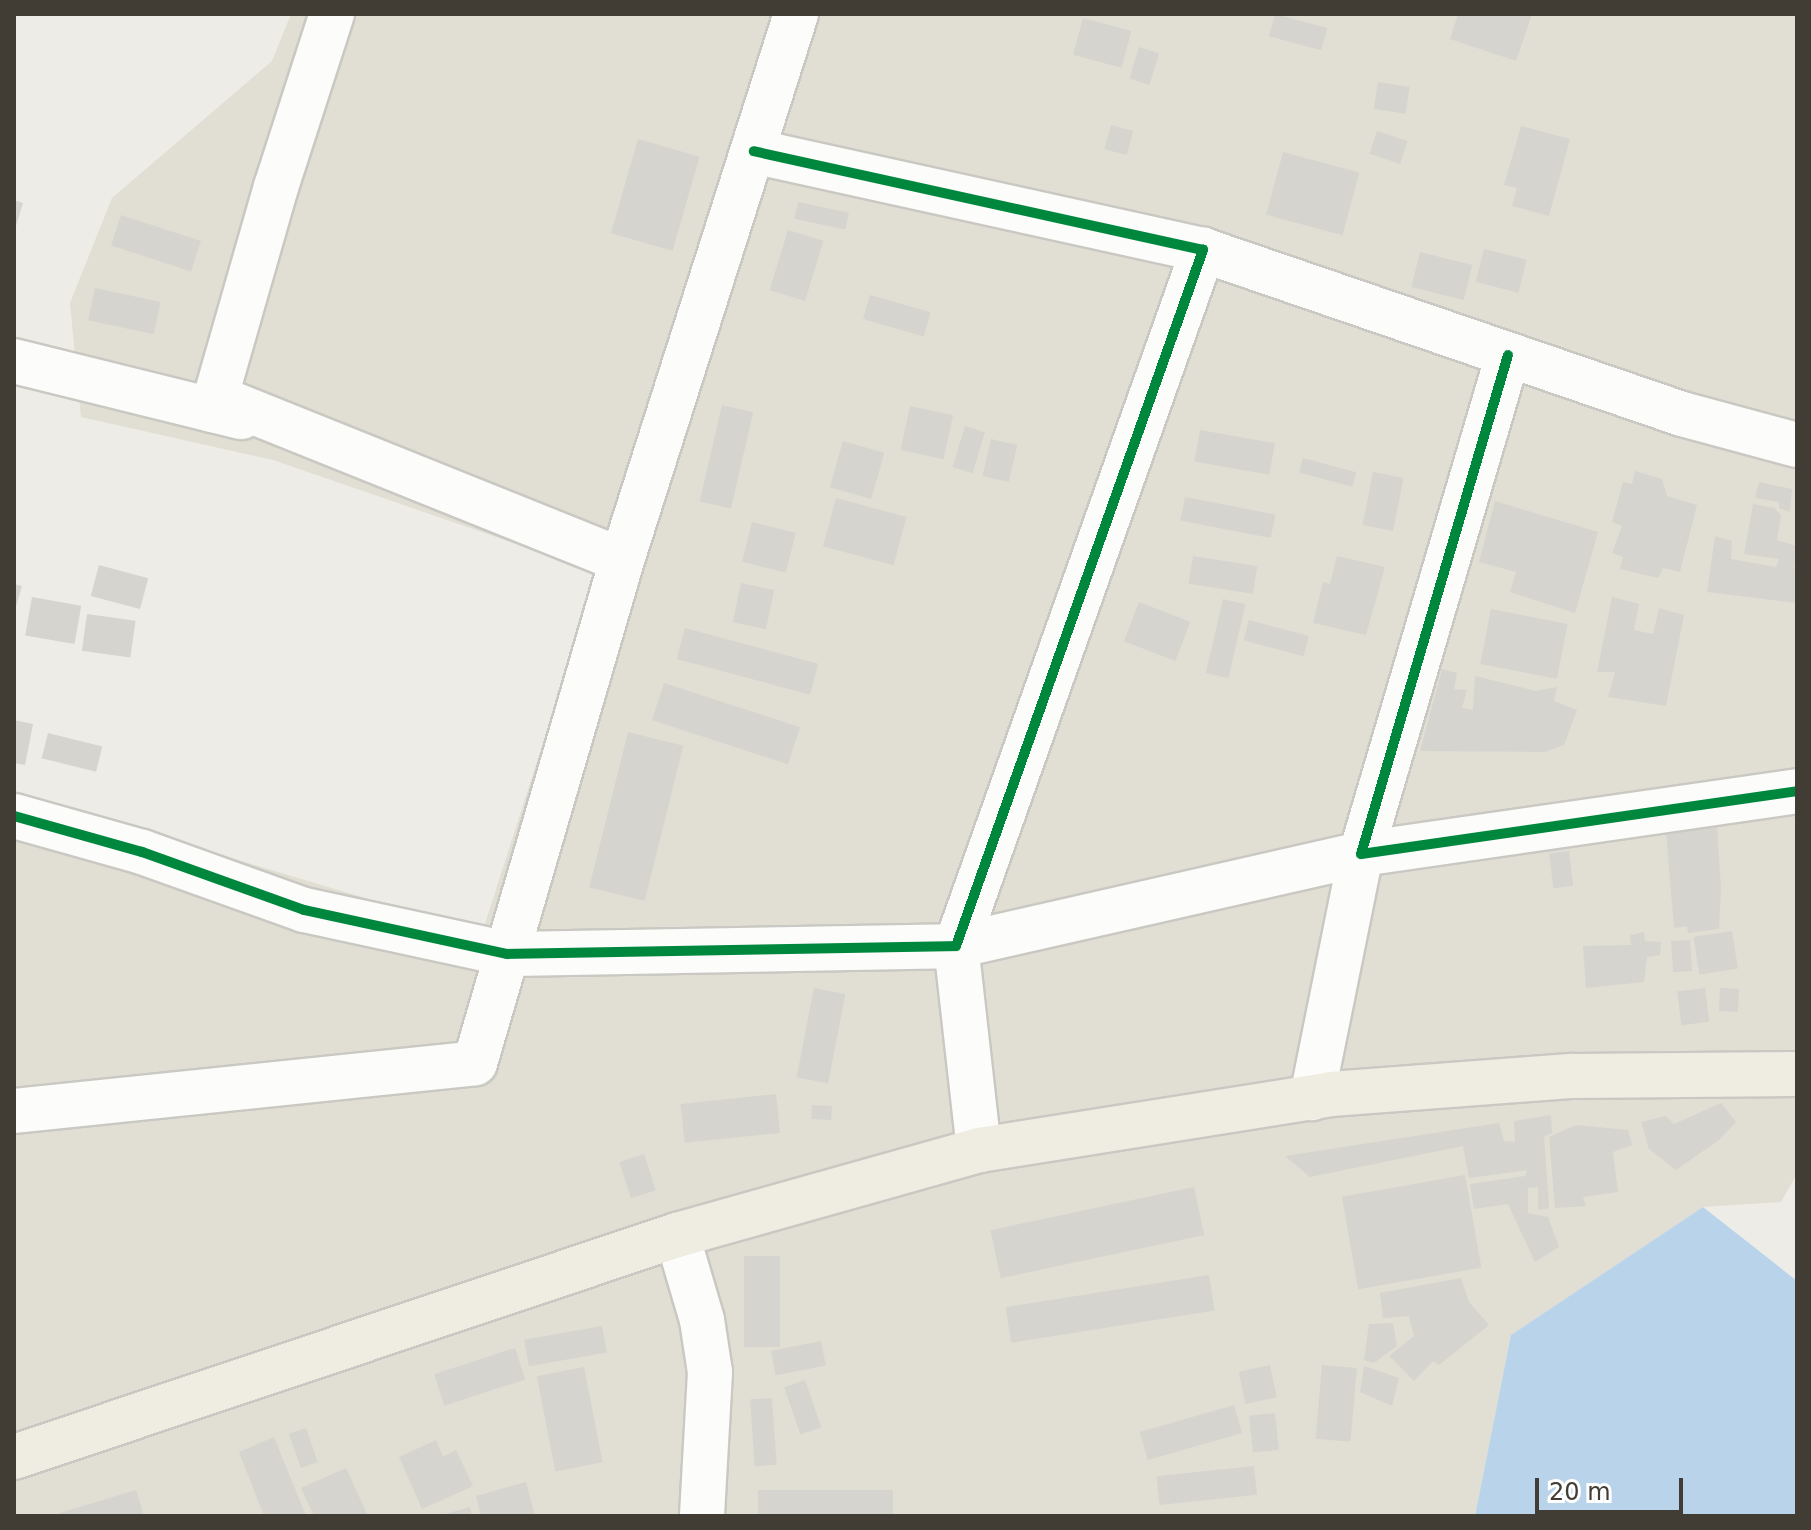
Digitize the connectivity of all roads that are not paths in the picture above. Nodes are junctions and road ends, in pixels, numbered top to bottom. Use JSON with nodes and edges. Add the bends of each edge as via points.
{"nodes":[{"id":1,"x":332,"y":14,"type":"edge"},
{"id":2,"x":796,"y":14,"type":"edge"},
{"id":3,"x":754,"y":151,"type":"junction"},
{"id":4,"x":1203,"y":250,"type":"junction"},
{"id":5,"x":1508,"y":355,"type":"junction"},
{"id":6,"x":14,"y":361,"type":"edge"},
{"id":7,"x":214,"y":404,"type":"junction"},
{"id":8,"x":1797,"y":445,"type":"edge"},
{"id":9,"x":383,"y":490,"type":"dead end"},
{"id":10,"x":622,"y":560,"type":"junction"},
{"id":11,"x":1797,"y":791,"type":"edge"},
{"id":12,"x":14,"y":816,"type":"edge"},
{"id":13,"x":1361,"y":854,"type":"junction"},
{"id":14,"x":956,"y":946,"type":"junction"},
{"id":15,"x":507,"y":954,"type":"junction"},
{"id":16,"x":1797,"y":1074,"type":"edge"},
{"id":17,"x":1312,"y":1098,"type":"junction"},
{"id":18,"x":14,"y":1111,"type":"edge"},
{"id":19,"x":979,"y":1150,"type":"junction"},
{"id":20,"x":677,"y":1235,"type":"junction"},
{"id":21,"x":14,"y":1457,"type":"edge"},
{"id":22,"x":702,"y":1516,"type":"edge"}],
"edges":[{"from":1,"to":7,"type":"street"},
{"from":2,"to":3,"type":"street"},
{"from":3,"to":4,"type":"street"},
{"from":3,"to":10,"type":"street"},
{"from":4,"to":5,"type":"street"},
{"from":4,"to":14,"type":"street"},
{"from":5,"to":8,"type":"street","via":[[1682,414]]},
{"from":5,"to":13,"type":"street"},
{"from":6,"to":7,"type":"street"},
{"from":7,"to":9,"type":"street","via":[[270,423]]},
{"from":7,"to":10,"type":"street"},
{"from":10,"to":15,"type":"street"},
{"from":11,"to":13,"type":"street"},
{"from":12,"to":15,"type":"street","via":[[142,852],[304,910]]},
{"from":13,"to":14,"type":"street"},
{"from":13,"to":17,"type":"street"},
{"from":14,"to":15,"type":"street"},
{"from":14,"to":19,"type":"street"},
{"from":15,"to":18,"type":"street","via":[[475,1063]]},
{"from":16,"to":17,"type":"main road","via":[[1573,1076]]},
{"from":17,"to":19,"type":"main road"},
{"from":19,"to":20,"type":"main road"},
{"from":20,"to":21,"type":"main road"},
{"from":20,"to":22,"type":"street","via":[[702,1320],[710,1372]]}]}
